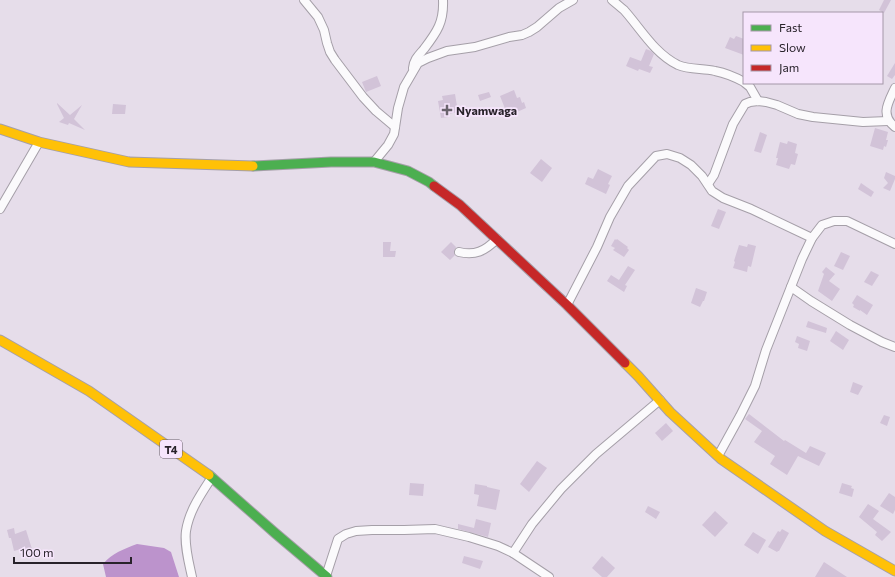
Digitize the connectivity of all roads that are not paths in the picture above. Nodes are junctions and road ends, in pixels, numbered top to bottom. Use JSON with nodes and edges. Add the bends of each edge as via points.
{"nodes":[{"id":1,"x":304,"y":0,"type":"edge"},
{"id":2,"x":443,"y":0,"type":"edge"},
{"id":3,"x":573,"y":0,"type":"edge"},
{"id":4,"x":612,"y":0,"type":"edge"},
{"id":5,"x":412,"y":72,"type":"junction"},
{"id":6,"x":743,"y":81,"type":"edge"},
{"id":7,"x":747,"y":84,"type":"edge"},
{"id":8,"x":895,"y":88,"type":"edge"},
{"id":9,"x":758,"y":100,"type":"junction"},
{"id":10,"x":888,"y":121,"type":"junction"},
{"id":11,"x":395,"y":127,"type":"junction"},
{"id":12,"x":895,"y":127,"type":"edge"},
{"id":13,"x":0,"y":129,"type":"edge"},
{"id":14,"x":39,"y":142,"type":"junction"},
{"id":15,"x":374,"y":162,"type":"junction"},
{"id":16,"x":708,"y":184,"type":"junction"},
{"id":17,"x":0,"y":209,"type":"edge"},
{"id":18,"x":812,"y":238,"type":"junction"},
{"id":19,"x":497,"y":239,"type":"junction"},
{"id":20,"x":895,"y":244,"type":"edge"},
{"id":21,"x":459,"y":252,"type":"dead end"},
{"id":22,"x":791,"y":287,"type":"junction"},
{"id":23,"x":567,"y":305,"type":"junction"},
{"id":24,"x":0,"y":340,"type":"edge"},
{"id":25,"x":895,"y":347,"type":"edge"},
{"id":26,"x":660,"y":400,"type":"junction"},
{"id":27,"x":718,"y":456,"type":"junction"},
{"id":28,"x":212,"y":477,"type":"junction"},
{"id":29,"x":513,"y":553,"type":"junction"},
{"id":30,"x":895,"y":571,"type":"edge"},
{"id":31,"x":192,"y":577,"type":"edge"},
{"id":32,"x":327,"y":577,"type":"edge"},
{"id":33,"x":549,"y":577,"type":"edge"}],
"edges":[{"from":1,"to":11,"type":"street","via":[[318,17],[335,60],[376,111]]},
{"from":2,"to":5,"type":"street","via":[[443,16],[439,27],[417,57]]},
{"from":3,"to":5,"type":"street","via":[[529,32],[434,55],[418,63]]},
{"from":4,"to":6,"type":"street","via":[[658,50],[672,61]]},
{"from":5,"to":11,"type":"street","via":[[404,87]]},
{"from":7,"to":9,"type":"street"},
{"from":8,"to":10,"type":"street","via":[[886,108]]},
{"from":9,"to":10,"type":"street","via":[[813,117],[863,122]]},
{"from":9,"to":16,"type":"street","via":[[745,104],[741,110]]},
{"from":10,"to":12,"type":"street"},
{"from":11,"to":15,"type":"street","via":[[388,146]]},
{"from":13,"to":14,"type":"main road"},
{"from":14,"to":15,"type":"main road","via":[[129,162],[246,166]]},
{"from":14,"to":17,"type":"street"},
{"from":15,"to":19,"type":"main road","via":[[408,171],[429,182],[460,205]]},
{"from":16,"to":18,"type":"street","via":[[712,191],[723,198]]},
{"from":16,"to":23,"type":"street","via":[[691,164],[680,158],[667,154],[656,156],[628,186]]},
{"from":18,"to":20,"type":"street","via":[[822,225],[834,221],[847,221]]},
{"from":18,"to":22,"type":"street"},
{"from":19,"to":21,"type":"street","via":[[475,254]]},
{"from":19,"to":23,"type":"main road"},
{"from":22,"to":25,"type":"street","via":[[850,325]]},
{"from":22,"to":27,"type":"street","via":[[755,386]]},
{"from":23,"to":26,"type":"main road"},
{"from":24,"to":28,"type":"main road","number":"T4","via":[[89,391]]},
{"from":26,"to":27,"type":"main road"},
{"from":26,"to":29,"type":"street","via":[[596,454],[561,489],[532,524]]},
{"from":27,"to":30,"type":"main road","via":[[825,531]]},
{"from":28,"to":31,"type":"street","via":[[190,514],[186,531]]},
{"from":28,"to":32,"type":"main road","number":"T4"},
{"from":29,"to":32,"type":"street","via":[[498,546],[434,530],[356,531],[338,539]]},
{"from":29,"to":33,"type":"street"}]}
